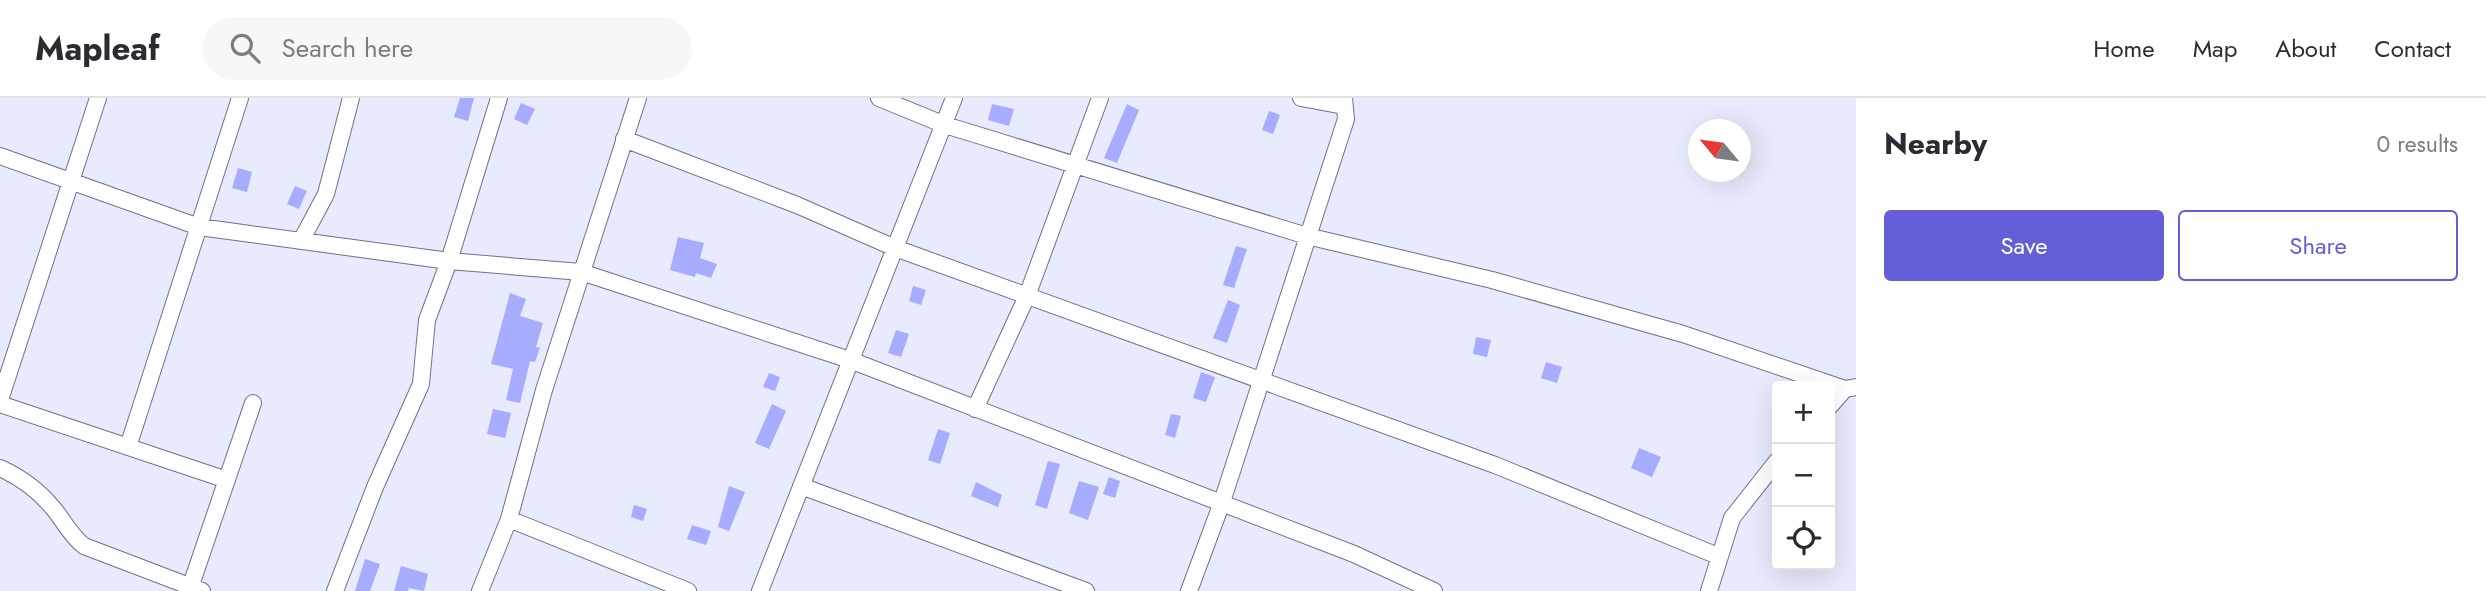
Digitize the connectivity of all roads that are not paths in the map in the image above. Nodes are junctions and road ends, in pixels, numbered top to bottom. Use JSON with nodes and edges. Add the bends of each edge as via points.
{"nodes":[{"id":1,"x":99,"y":98,"type":"edge"},
{"id":2,"x":240,"y":98,"type":"edge"},
{"id":3,"x":351,"y":98,"type":"edge"},
{"id":4,"x":499,"y":98,"type":"edge"},
{"id":5,"x":638,"y":98,"type":"edge"},
{"id":6,"x":879,"y":98,"type":"edge"},
{"id":7,"x":954,"y":98,"type":"edge"},
{"id":8,"x":1100,"y":98,"type":"edge"},
{"id":9,"x":1301,"y":98,"type":"edge"},
{"id":10,"x":1344,"y":102,"type":"edge"},
{"id":11,"x":945,"y":125,"type":"junction"},
{"id":12,"x":624,"y":139,"type":"junction"},
{"id":13,"x":0,"y":156,"type":"edge"},
{"id":14,"x":1075,"y":165,"type":"junction"},
{"id":15,"x":71,"y":183,"type":"junction"},
{"id":16,"x":199,"y":227,"type":"junction"},
{"id":17,"x":1307,"y":236,"type":"junction"},
{"id":18,"x":301,"y":241,"type":"junction"},
{"id":19,"x":895,"y":248,"type":"junction"},
{"id":20,"x":449,"y":261,"type":"junction"},
{"id":21,"x":582,"y":272,"type":"junction"},
{"id":22,"x":1027,"y":296,"type":"junction"},
{"id":23,"x":850,"y":360,"type":"junction"},
{"id":24,"x":1260,"y":381,"type":"junction"},
{"id":25,"x":1851,"y":388,"type":"edge"},
{"id":26,"x":0,"y":402,"type":"edge"},
{"id":27,"x":1835,"y":402,"type":"edge"},
{"id":28,"x":253,"y":403,"type":"dead end"},
{"id":29,"x":975,"y":409,"type":"junction"},
{"id":30,"x":128,"y":447,"type":"junction"},
{"id":31,"x":1772,"y":467,"type":"edge"},
{"id":32,"x":0,"y":468,"type":"edge"},
{"id":33,"x":227,"y":480,"type":"junction"},
{"id":34,"x":801,"y":485,"type":"junction"},
{"id":35,"x":1221,"y":505,"type":"junction"},
{"id":36,"x":509,"y":519,"type":"junction"},
{"id":37,"x":1718,"y":556,"type":"junction"},
{"id":38,"x":194,"y":590,"type":"edge"},
{"id":39,"x":334,"y":591,"type":"edge"},
{"id":40,"x":480,"y":591,"type":"edge"},
{"id":41,"x":688,"y":591,"type":"edge"},
{"id":42,"x":760,"y":591,"type":"edge"},
{"id":43,"x":1087,"y":591,"type":"edge"},
{"id":44,"x":1189,"y":591,"type":"edge"},
{"id":45,"x":1434,"y":591,"type":"edge"},
{"id":46,"x":1709,"y":591,"type":"edge"}],
"edges":[{"from":1,"to":15,"type":"street"},
{"from":2,"to":16,"type":"street"},
{"from":3,"to":18,"type":"street","via":[[326,194]]},
{"from":4,"to":20,"type":"street"},
{"from":5,"to":12,"type":"street"},
{"from":6,"to":11,"type":"street"},
{"from":7,"to":11,"type":"street"},
{"from":8,"to":14,"type":"street"},
{"from":9,"to":10,"type":"street"},
{"from":10,"to":17,"type":"street","via":[[1346,119]]},
{"from":11,"to":14,"type":"street"},
{"from":11,"to":19,"type":"street"},
{"from":12,"to":19,"type":"street"},
{"from":12,"to":21,"type":"street"},
{"from":13,"to":15,"type":"street"},
{"from":14,"to":17,"type":"street"},
{"from":14,"to":22,"type":"street"},
{"from":15,"to":16,"type":"street"},
{"from":15,"to":26,"type":"street"},
{"from":16,"to":18,"type":"street"},
{"from":16,"to":30,"type":"street"},
{"from":17,"to":24,"type":"street"},
{"from":17,"to":25,"type":"street","via":[[1492,280]]},
{"from":18,"to":20,"type":"street"},
{"from":19,"to":22,"type":"street"},
{"from":19,"to":23,"type":"street"},
{"from":20,"to":21,"type":"street"},
{"from":20,"to":39,"type":"street","via":[[427,320],[421,384]]},
{"from":21,"to":23,"type":"street"},
{"from":21,"to":36,"type":"street"},
{"from":22,"to":24,"type":"street"},
{"from":22,"to":29,"type":"street"},
{"from":23,"to":29,"type":"street"},
{"from":23,"to":34,"type":"street"},
{"from":24,"to":35,"type":"street"},
{"from":24,"to":37,"type":"street","via":[[1495,465]]},
{"from":25,"to":27,"type":"street"},
{"from":26,"to":30,"type":"street"},
{"from":28,"to":33,"type":"street"},
{"from":29,"to":35,"type":"street"},
{"from":30,"to":33,"type":"street"},
{"from":31,"to":37,"type":"street","via":[[1732,518]]},
{"from":32,"to":38,"type":"street","via":[[34,489],[84,546]]},
{"from":33,"to":38,"type":"street"},
{"from":34,"to":42,"type":"street"},
{"from":34,"to":43,"type":"street"},
{"from":35,"to":44,"type":"street"},
{"from":35,"to":45,"type":"street","via":[[1354,554]]},
{"from":36,"to":40,"type":"street"},
{"from":36,"to":41,"type":"street"},
{"from":37,"to":46,"type":"street"}]}
